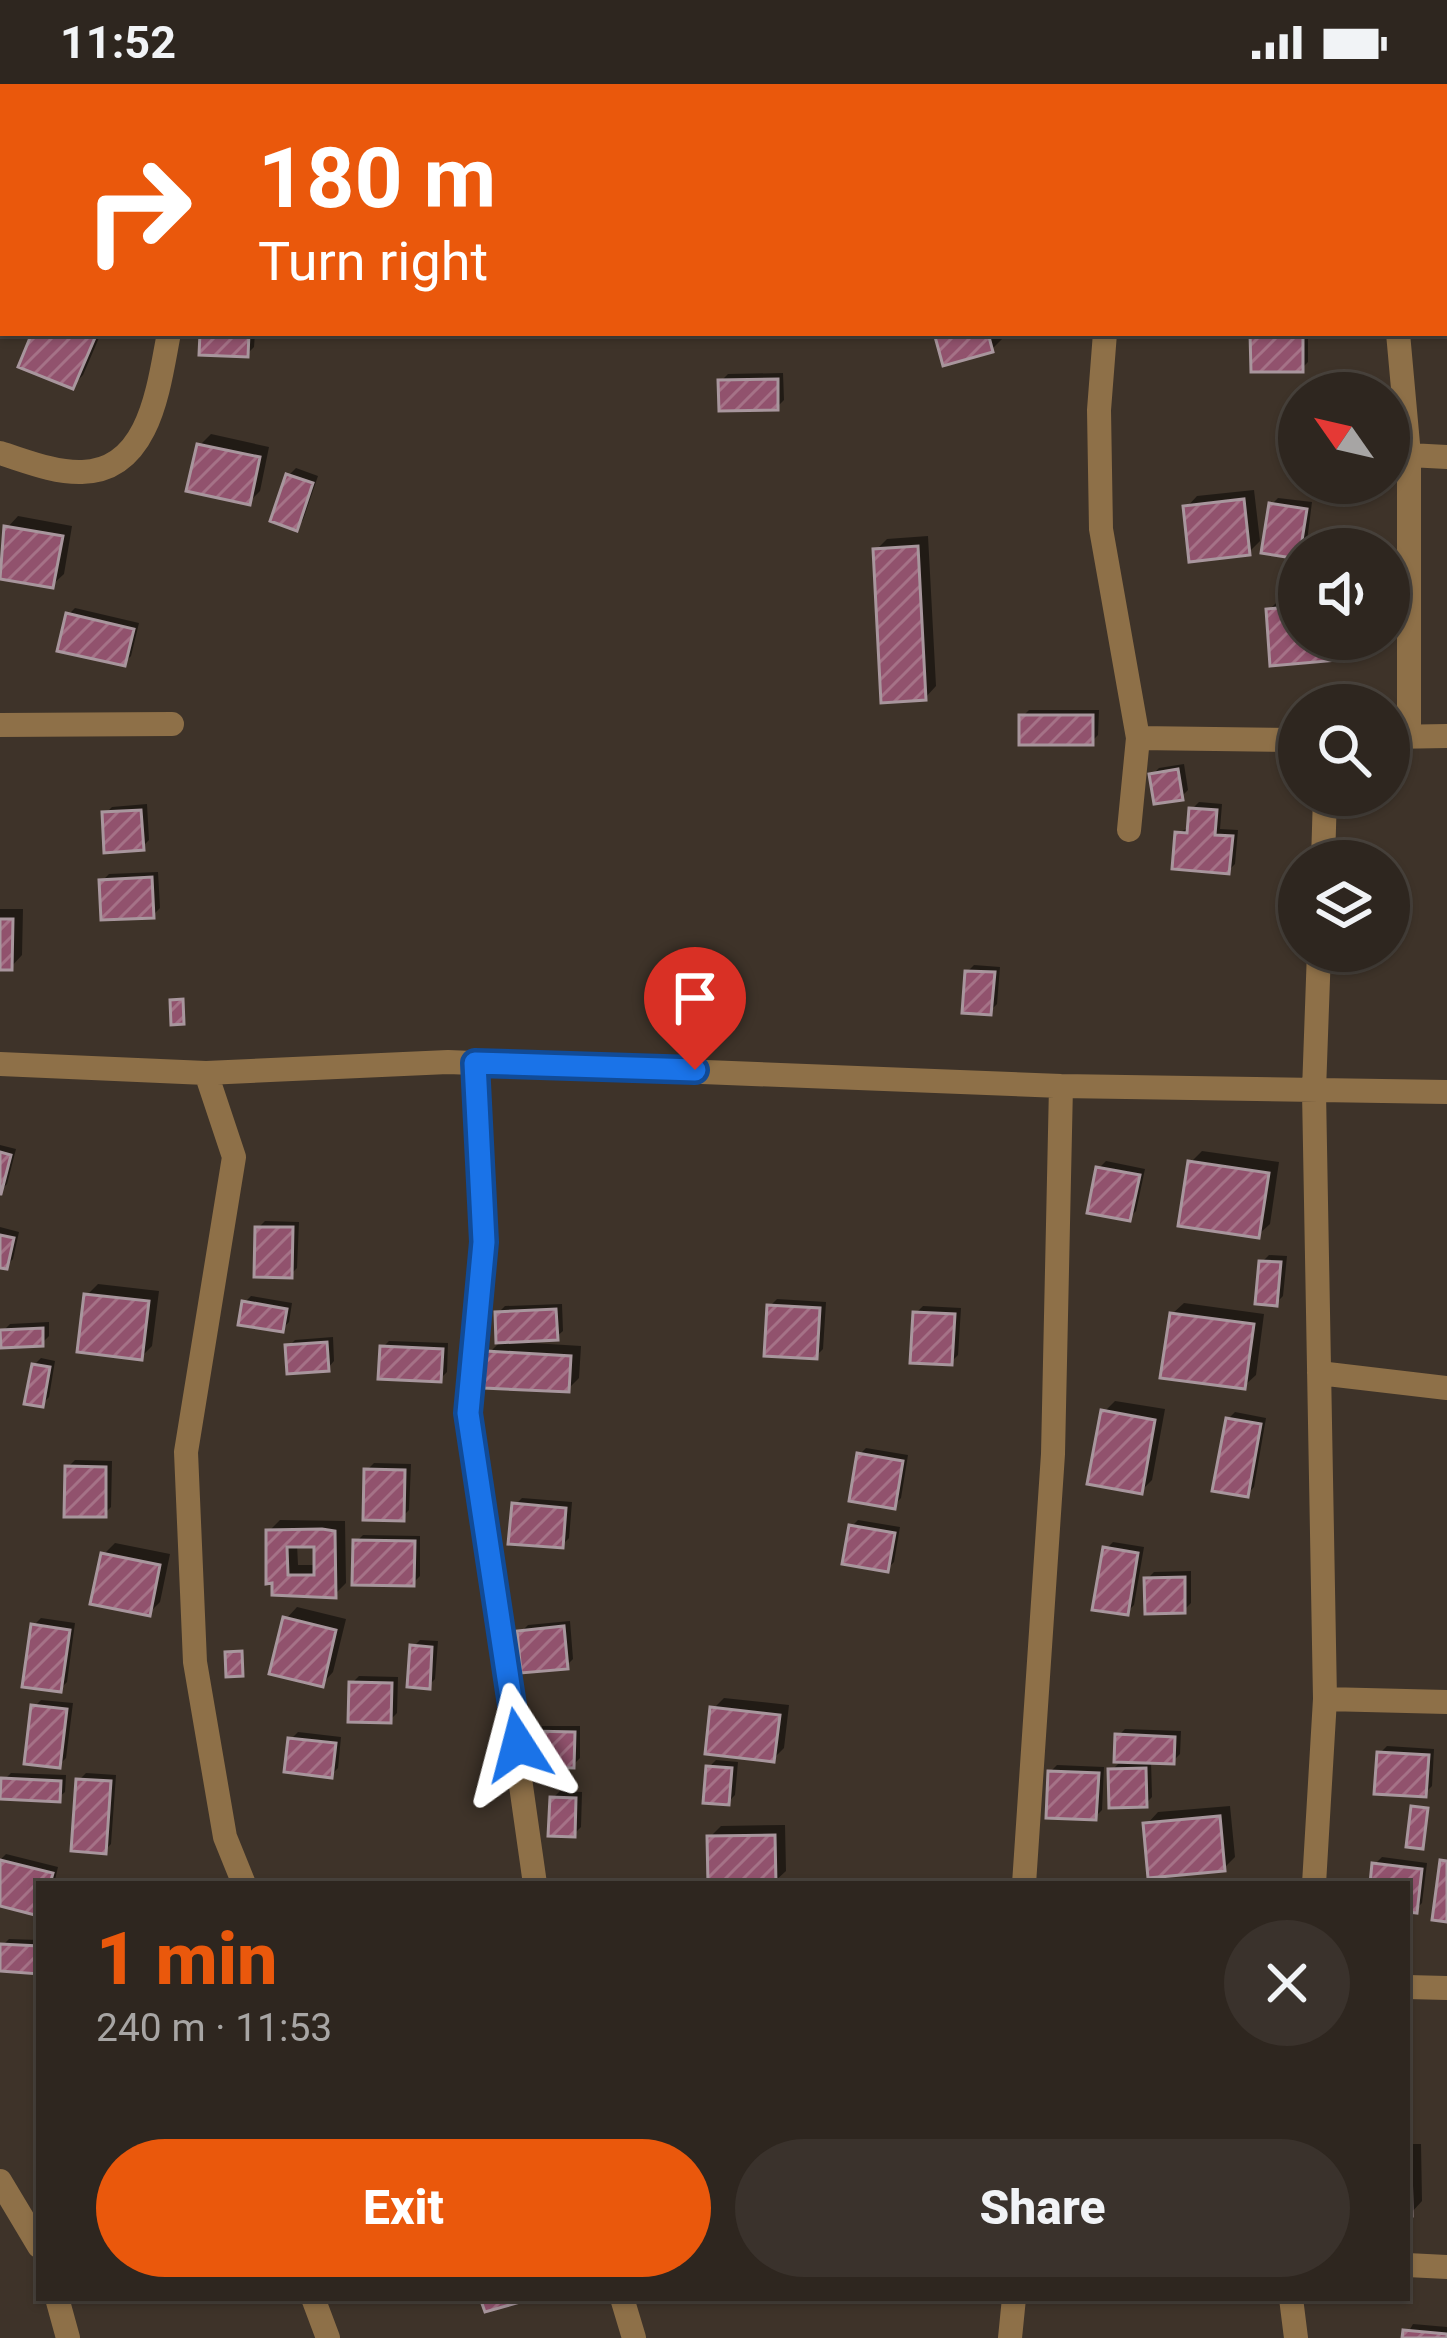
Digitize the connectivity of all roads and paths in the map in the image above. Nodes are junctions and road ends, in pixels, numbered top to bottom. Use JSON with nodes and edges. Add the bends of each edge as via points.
{"nodes":[{"id":1,"x":168,"y":336,"type":"edge"},
{"id":2,"x":1105,"y":336,"type":"edge"},
{"id":3,"x":1398,"y":336,"type":"edge"},
{"id":4,"x":1401,"y":372,"type":"edge"},
{"id":5,"x":0,"y":453,"type":"edge"},
{"id":6,"x":1410,"y":455,"type":"edge"},
{"id":7,"x":1447,"y":457,"type":"edge"},
{"id":8,"x":1406,"y":504,"type":"edge"},
{"id":9,"x":1401,"y":684,"type":"edge"},
{"id":10,"x":172,"y":724,"type":"dead end"},
{"id":11,"x":0,"y":725,"type":"edge"},
{"id":12,"x":1410,"y":736,"type":"edge"},
{"id":13,"x":1447,"y":736,"type":"edge"},
{"id":14,"x":1138,"y":738,"type":"junction"},
{"id":15,"x":1278,"y":740,"type":"edge"},
{"id":16,"x":1129,"y":830,"type":"dead end"},
{"id":17,"x":1318,"y":972,"type":"edge"},
{"id":18,"x":475,"y":1063,"type":"junction"},
{"id":19,"x":0,"y":1064,"type":"edge"},
{"id":20,"x":206,"y":1073,"type":"junction"},
{"id":21,"x":1060,"y":1086,"type":"junction"},
{"id":22,"x":1314,"y":1091,"type":"junction"},
{"id":23,"x":1447,"y":1092,"type":"edge"},
{"id":24,"x":1319,"y":1372,"type":"junction"},
{"id":25,"x":1447,"y":1388,"type":"edge"},
{"id":26,"x":1324,"y":1700,"type":"junction"},
{"id":27,"x":1447,"y":1702,"type":"edge"},
{"id":28,"x":243,"y":1881,"type":"edge"},
{"id":29,"x":536,"y":1881,"type":"edge"},
{"id":30,"x":1024,"y":1881,"type":"edge"},
{"id":31,"x":1313,"y":1881,"type":"edge"},
{"id":32,"x":1410,"y":1987,"type":"edge"},
{"id":33,"x":1447,"y":1988,"type":"edge"},
{"id":34,"x":0,"y":2181,"type":"edge"},
{"id":35,"x":36,"y":2241,"type":"edge"},
{"id":36,"x":1410,"y":2265,"type":"edge"},
{"id":37,"x":1447,"y":2267,"type":"edge"},
{"id":38,"x":58,"y":2301,"type":"edge"},
{"id":39,"x":314,"y":2301,"type":"edge"},
{"id":40,"x":623,"y":2301,"type":"edge"},
{"id":41,"x":1013,"y":2301,"type":"edge"},
{"id":42,"x":1291,"y":2301,"type":"edge"},
{"id":43,"x":68,"y":2338,"type":"edge"},
{"id":44,"x":328,"y":2338,"type":"edge"},
{"id":45,"x":634,"y":2338,"type":"edge"},
{"id":46,"x":1010,"y":2338,"type":"edge"},
{"id":47,"x":1296,"y":2338,"type":"edge"}],
"edges":[{"from":1,"to":5,"type":"street","via":[[154,413],[115,464],[85,473]]},
{"from":2,"to":14,"type":"street","via":[[1101,529]]},
{"from":3,"to":4,"type":"street"},
{"from":6,"to":7,"type":"street"},
{"from":8,"to":9,"type":"street"},
{"from":10,"to":11,"type":"street"},
{"from":12,"to":13,"type":"street"},
{"from":14,"to":15,"type":"street"},
{"from":14,"to":16,"type":"street"},
{"from":17,"to":22,"type":"street"},
{"from":18,"to":20,"type":"street"},
{"from":18,"to":21,"type":"street"},
{"from":18,"to":29,"type":"street","via":[[484,1242],[468,1413]]},
{"from":19,"to":20,"type":"street"},
{"from":20,"to":28,"type":"street","via":[[234,1157],[186,1452],[194,1662],[225,1838]]},
{"from":21,"to":22,"type":"street"},
{"from":21,"to":30,"type":"street","via":[[1053,1454]]},
{"from":22,"to":23,"type":"street"},
{"from":22,"to":24,"type":"street"},
{"from":24,"to":25,"type":"street"},
{"from":24,"to":26,"type":"street"},
{"from":26,"to":27,"type":"street"},
{"from":26,"to":31,"type":"street"},
{"from":32,"to":33,"type":"street"},
{"from":34,"to":35,"type":"street"},
{"from":36,"to":37,"type":"street"},
{"from":38,"to":43,"type":"street"},
{"from":39,"to":44,"type":"street"},
{"from":40,"to":45,"type":"street"},
{"from":41,"to":46,"type":"street"},
{"from":42,"to":47,"type":"street"}]}
